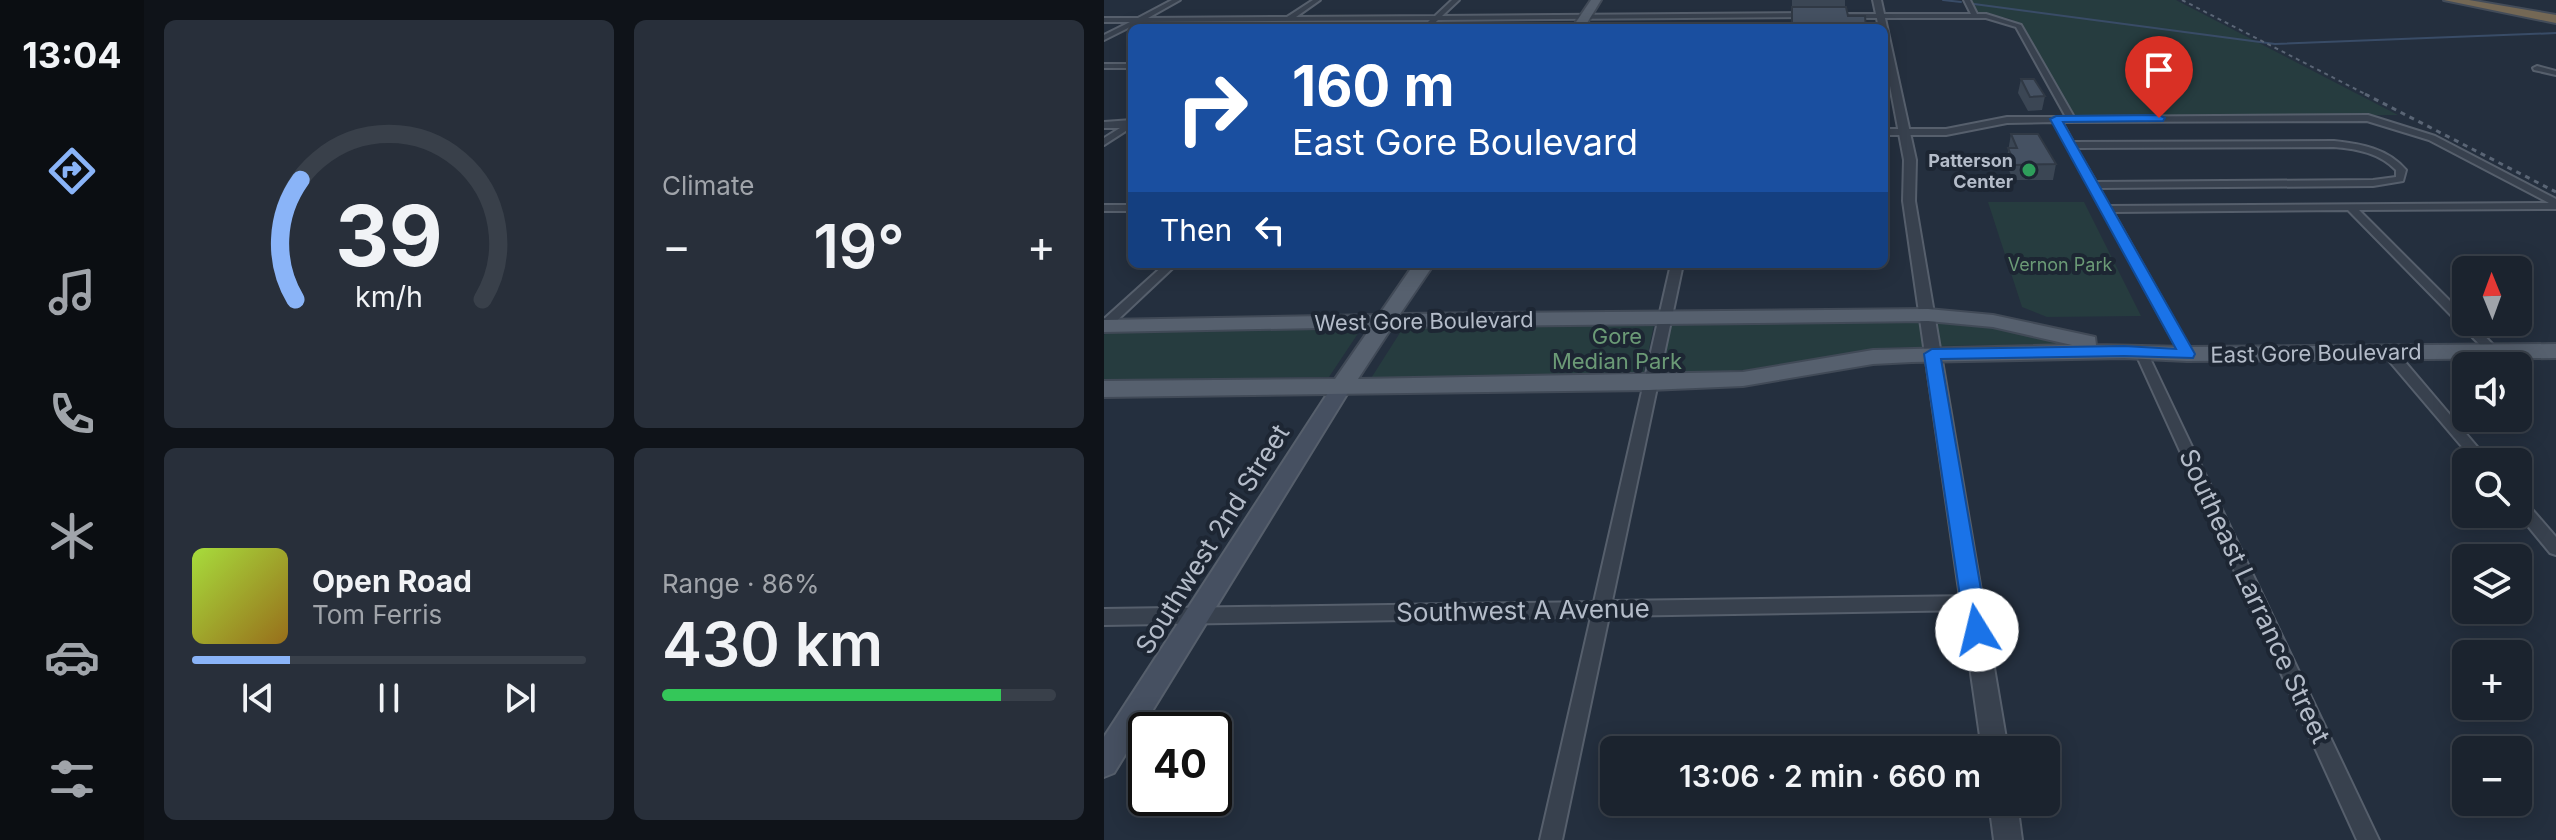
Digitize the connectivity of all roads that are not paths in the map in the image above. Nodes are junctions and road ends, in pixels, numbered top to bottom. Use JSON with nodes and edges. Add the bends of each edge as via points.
{"nodes":[{"id":1,"x":1177,"y":0,"type":"edge"},
{"id":2,"x":1317,"y":0,"type":"edge"},
{"id":3,"x":1456,"y":0,"type":"edge"},
{"id":4,"x":1596,"y":0,"type":"edge"},
{"id":5,"x":1877,"y":0,"type":"edge"},
{"id":6,"x":1967,"y":0,"type":"edge"},
{"id":7,"x":2450,"y":0,"type":"edge"},
{"id":8,"x":2459,"y":0,"type":"edge"},
{"id":9,"x":2466,"y":0,"type":"edge"},
{"id":10,"x":2479,"y":0,"type":"edge"},
{"id":11,"x":2537,"y":13,"type":"junction"},
{"id":12,"x":1881,"y":16,"type":"junction"},
{"id":13,"x":1975,"y":16,"type":"junction"},
{"id":14,"x":2556,"y":16,"type":"edge"},
{"id":15,"x":1437,"y":18,"type":"junction"},
{"id":16,"x":1139,"y":19,"type":"junction"},
{"id":17,"x":1288,"y":19,"type":"junction"},
{"id":18,"x":1104,"y":20,"type":"edge"},
{"id":19,"x":1581,"y":23,"type":"edge"},
{"id":20,"x":1130,"y":24,"type":"edge"},
{"id":21,"x":1280,"y":24,"type":"edge"},
{"id":22,"x":1430,"y":24,"type":"edge"},
{"id":23,"x":1883,"y":24,"type":"edge"},
{"id":24,"x":1128,"y":25,"type":"edge"},
{"id":25,"x":1104,"y":38,"type":"edge"},
{"id":26,"x":1888,"y":48,"type":"edge"},
{"id":27,"x":1104,"y":66,"type":"edge"},
{"id":28,"x":1128,"y":66,"type":"edge"},
{"id":29,"x":2537,"y":68,"type":"dead end"},
{"id":30,"x":2556,"y":73,"type":"edge"},
{"id":31,"x":2056,"y":119,"type":"junction"},
{"id":32,"x":2071,"y":119,"type":"junction"},
{"id":33,"x":1104,"y":125,"type":"edge"},
{"id":34,"x":1128,"y":125,"type":"edge"},
{"id":35,"x":1128,"y":127,"type":"edge"},
{"id":36,"x":1888,"y":132,"type":"edge"},
{"id":37,"x":1906,"y":132,"type":"junction"},
{"id":38,"x":1104,"y":142,"type":"edge"},
{"id":39,"x":2070,"y":145,"type":"junction"},
{"id":40,"x":2092,"y":185,"type":"junction"},
{"id":41,"x":2556,"y":204,"type":"edge"},
{"id":42,"x":2350,"y":207,"type":"junction"},
{"id":43,"x":1104,"y":208,"type":"edge"},
{"id":44,"x":1128,"y":208,"type":"edge"},
{"id":45,"x":2105,"y":209,"type":"junction"},
{"id":46,"x":1167,"y":268,"type":"edge"},
{"id":47,"x":1421,"y":268,"type":"edge"},
{"id":48,"x":1676,"y":268,"type":"edge"},
{"id":49,"x":1928,"y":315,"type":"junction"},
{"id":50,"x":1664,"y":316,"type":"junction"},
{"id":51,"x":1386,"y":322,"type":"junction"},
{"id":52,"x":1104,"y":326,"type":"edge"},
{"id":53,"x":2133,"y":351,"type":"junction"},
{"id":54,"x":2493,"y":351,"type":"junction"},
{"id":55,"x":2556,"y":351,"type":"edge"},
{"id":56,"x":2390,"y":353,"type":"junction"},
{"id":57,"x":1932,"y":354,"type":"junction"},
{"id":58,"x":2187,"y":354,"type":"junction"},
{"id":59,"x":1649,"y":383,"type":"junction"},
{"id":60,"x":1342,"y":386,"type":"junction"},
{"id":61,"x":1104,"y":389,"type":"edge"},
{"id":62,"x":2471,"y":448,"type":"edge"},
{"id":63,"x":2532,"y":520,"type":"edge"},
{"id":64,"x":2556,"y":548,"type":"edge"},
{"id":65,"x":1973,"y":603,"type":"junction"},
{"id":66,"x":1601,"y":609,"type":"junction"},
{"id":67,"x":1196,"y":615,"type":"junction"},
{"id":68,"x":1104,"y":617,"type":"edge"},
{"id":69,"x":1993,"y":736,"type":"edge"},
{"id":70,"x":1104,"y":763,"type":"edge"},
{"id":71,"x":2005,"y":816,"type":"edge"},
{"id":72,"x":1551,"y":840,"type":"edge"},
{"id":73,"x":2008,"y":840,"type":"edge"},
{"id":74,"x":2368,"y":840,"type":"edge"}],
"edges":[{"from":1,"to":16,"type":"street"},
{"from":2,"to":17,"type":"street"},
{"from":3,"to":15,"type":"street"},
{"from":4,"to":19,"type":"main road"},
{"from":5,"to":12,"type":"street"},
{"from":6,"to":13,"type":"street"},
{"from":7,"to":11,"type":"highway"},
{"from":8,"to":11,"type":"highway"},
{"from":9,"to":11,"type":"highway"},
{"from":10,"to":11,"type":"highway"},
{"from":11,"to":14,"type":"highway"},
{"from":12,"to":13,"type":"street"},
{"from":12,"to":19,"type":"street"},
{"from":12,"to":23,"type":"street"},
{"from":13,"to":32,"type":"street","via":[[2019,26]]},
{"from":15,"to":17,"type":"street"},
{"from":15,"to":19,"type":"street"},
{"from":15,"to":22,"type":"street"},
{"from":16,"to":17,"type":"street"},
{"from":16,"to":18,"type":"street"},
{"from":16,"to":20,"type":"street"},
{"from":17,"to":21,"type":"street"},
{"from":24,"to":25,"type":"street"},
{"from":26,"to":37,"type":"street"},
{"from":27,"to":28,"type":"street"},
{"from":29,"to":30,"type":"street"},
{"from":31,"to":32,"type":"street"},
{"from":31,"to":37,"type":"street"},
{"from":31,"to":39,"type":"street"},
{"from":32,"to":41,"type":"street","via":[[2368,118],[2432,138]]},
{"from":33,"to":34,"type":"street"},
{"from":35,"to":38,"type":"street"},
{"from":36,"to":37,"type":"street"},
{"from":37,"to":49,"type":"street","via":[[1909,201]]},
{"from":39,"to":40,"type":"street"},
{"from":39,"to":40,"type":"street","via":[[2334,144],[2376,152],[2401,170],[2400,179],[2373,183]]},
{"from":40,"to":45,"type":"street"},
{"from":41,"to":42,"type":"street"},
{"from":42,"to":45,"type":"street"},
{"from":42,"to":54,"type":"street"},
{"from":43,"to":44,"type":"street"},
{"from":45,"to":58,"type":"street"},
{"from":46,"to":52,"type":"street"},
{"from":47,"to":51,"type":"main road"},
{"from":48,"to":50,"type":"street"},
{"from":49,"to":50,"type":"main road","name":"West Gore Boulevard"},
{"from":49,"to":53,"type":"main road","name":"West Gore Boulevard","via":[[1993,321]]},
{"from":49,"to":57,"type":"street"},
{"from":50,"to":51,"type":"main road","name":"West Gore Boulevard"},
{"from":50,"to":59,"type":"street"},
{"from":51,"to":52,"type":"main road","name":"West Gore Boulevard"},
{"from":51,"to":60,"type":"main road"},
{"from":53,"to":57,"type":"main road","name":"East Gore Boulevard"},
{"from":53,"to":58,"type":"main road","name":"East Gore Boulevard"},
{"from":53,"to":74,"type":"street","name":"Southeast Larrance Street"},
{"from":54,"to":55,"type":"main road","name":"East Gore Boulevard"},
{"from":54,"to":56,"type":"main road","name":"East Gore Boulevard"},
{"from":56,"to":58,"type":"main road","name":"East Gore Boulevard"},
{"from":56,"to":62,"type":"street"},
{"from":57,"to":59,"type":"main road","via":[[1873,357],[1743,379]]},
{"from":57,"to":65,"type":"street"},
{"from":59,"to":60,"type":"main road"},
{"from":59,"to":66,"type":"street"},
{"from":60,"to":61,"type":"main road"},
{"from":60,"to":67,"type":"main road","name":"Southwest 2nd Street"},
{"from":63,"to":64,"type":"street"},
{"from":65,"to":66,"type":"street","name":"Southwest A Avenue"},
{"from":65,"to":69,"type":"street"},
{"from":66,"to":67,"type":"street","name":"Southwest A Avenue"},
{"from":66,"to":72,"type":"street"},
{"from":67,"to":68,"type":"street","name":"Southwest A Avenue"},
{"from":67,"to":70,"type":"main road","name":"Southwest 2nd Street"},
{"from":71,"to":73,"type":"street"}]}
